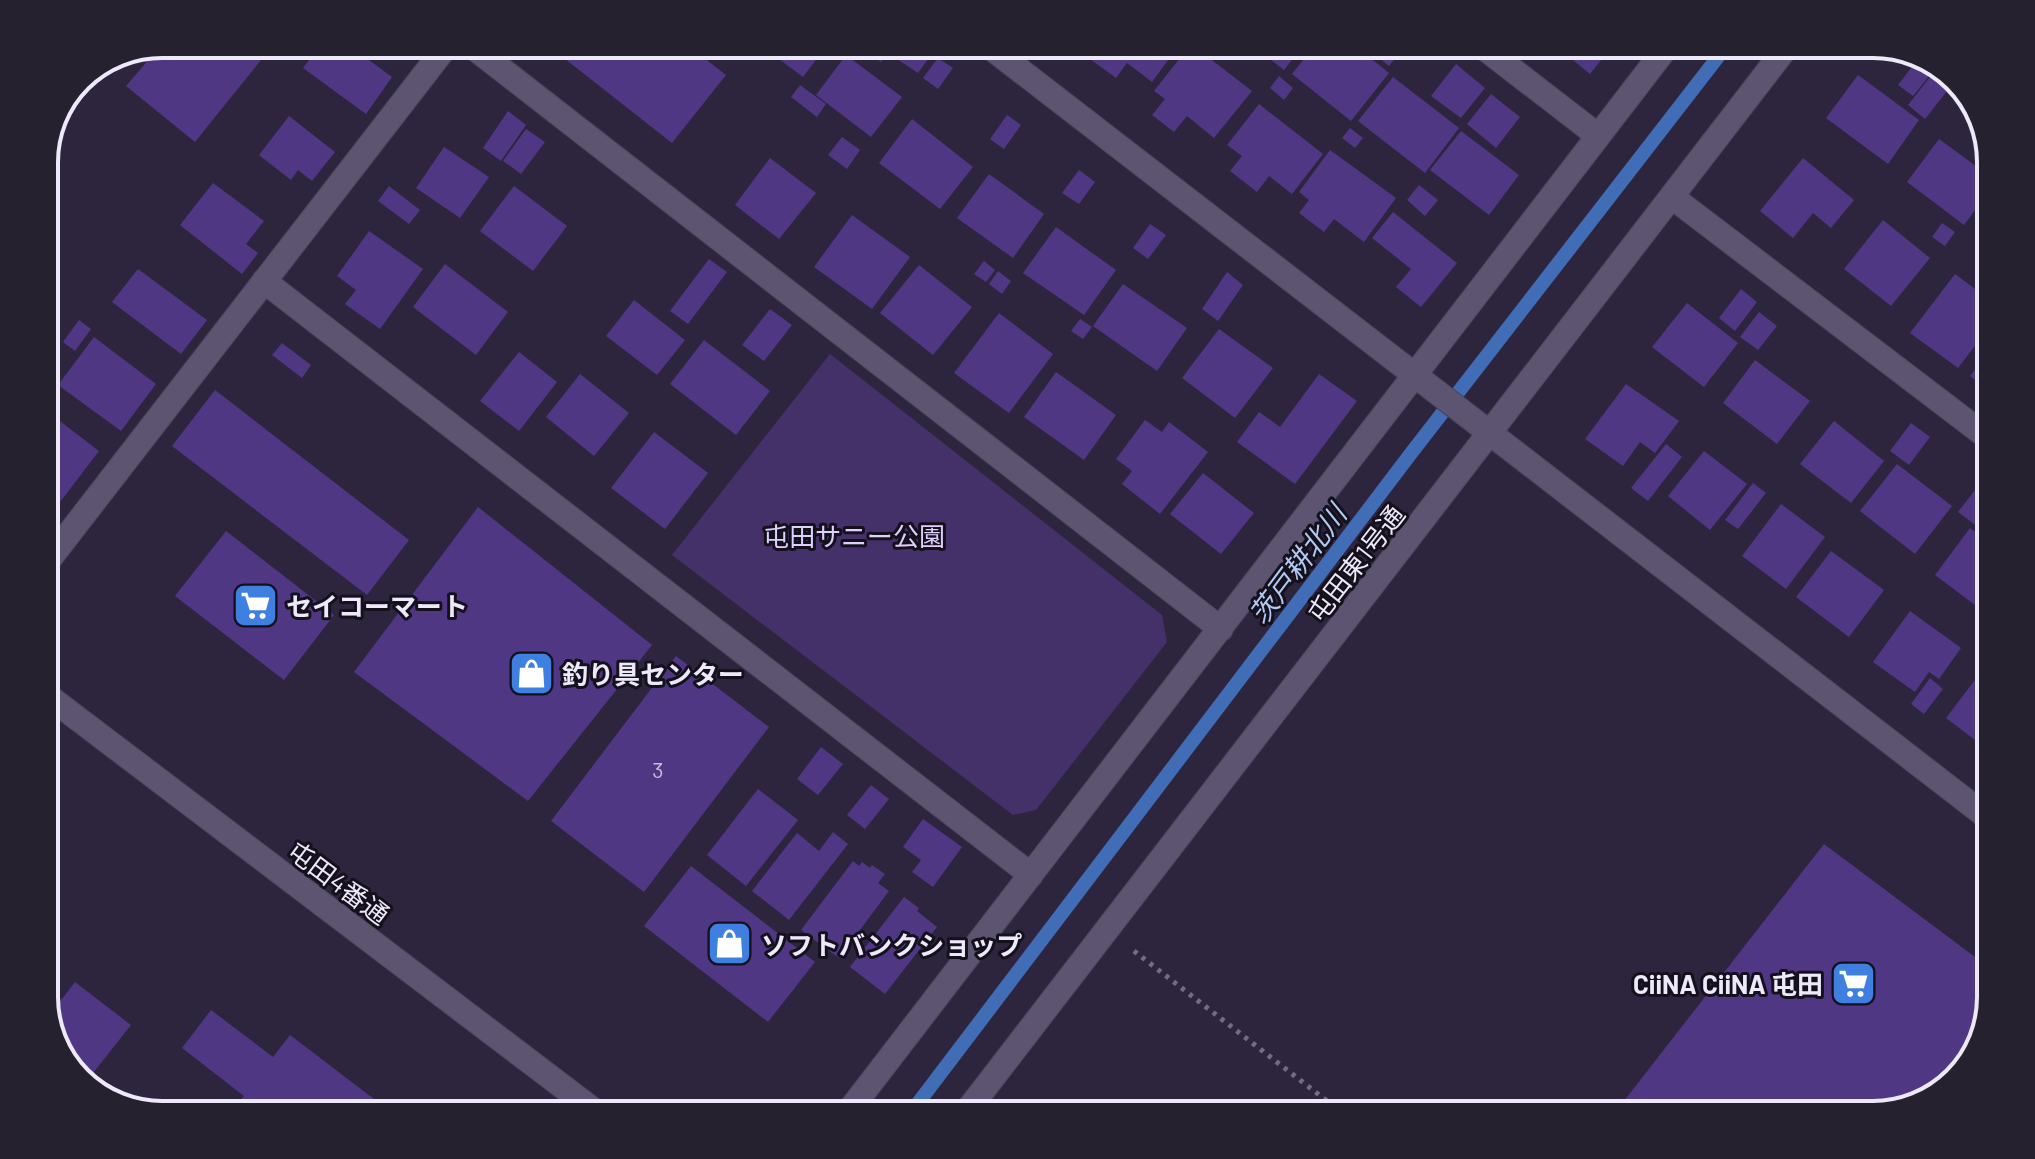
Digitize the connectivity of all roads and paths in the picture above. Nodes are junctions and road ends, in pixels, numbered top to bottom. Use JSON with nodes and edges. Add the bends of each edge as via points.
{"nodes":[{"id":1,"x":437,"y":58,"type":"edge"},
{"id":2,"x":487,"y":58,"type":"edge"},
{"id":3,"x":1004,"y":58,"type":"edge"},
{"id":4,"x":1497,"y":58,"type":"edge"},
{"id":5,"x":1658,"y":58,"type":"edge"},
{"id":6,"x":1778,"y":58,"type":"edge"},
{"id":7,"x":1597,"y":135,"type":"junction"},
{"id":8,"x":1672,"y":197,"type":"junction"},
{"id":9,"x":264,"y":281,"type":"junction"},
{"id":10,"x":1424,"y":384,"type":"junction"},
{"id":11,"x":1479,"y":426,"type":"junction"},
{"id":12,"x":1977,"y":429,"type":"edge"},
{"id":13,"x":58,"y":548,"type":"edge"},
{"id":14,"x":1221,"y":629,"type":"junction"},
{"id":15,"x":58,"y":704,"type":"edge"},
{"id":16,"x":1977,"y":809,"type":"edge"},
{"id":17,"x":1031,"y":875,"type":"junction"},
{"id":18,"x":1107,"y":930,"type":"junction"},
{"id":19,"x":582,"y":1101,"type":"edge"},
{"id":20,"x":857,"y":1101,"type":"edge"},
{"id":21,"x":975,"y":1101,"type":"edge"},
{"id":22,"x":1327,"y":1101,"type":"edge"}],
"edges":[{"from":1,"to":9,"type":"street"},
{"from":2,"to":14,"type":"street"},
{"from":3,"to":10,"type":"street"},
{"from":4,"to":7,"type":"street"},
{"from":5,"to":7,"type":"street"},
{"from":6,"to":8,"type":"street","name":"屯田東1号通"},
{"from":7,"to":10,"type":"street"},
{"from":8,"to":11,"type":"street","name":"屯田東1号通"},
{"from":8,"to":12,"type":"street"},
{"from":9,"to":13,"type":"street"},
{"from":9,"to":17,"type":"street"},
{"from":10,"to":11,"type":"street"},
{"from":10,"to":14,"type":"street"},
{"from":11,"to":16,"type":"street"},
{"from":11,"to":18,"type":"street","name":"屯田東1号通"},
{"from":14,"to":17,"type":"street"},
{"from":15,"to":19,"type":"street","name":"屯田4番通"},
{"from":17,"to":20,"type":"street"},
{"from":18,"to":21,"type":"street","name":"屯田東1号通"},
{"from":18,"to":22,"type":"path"}]}
